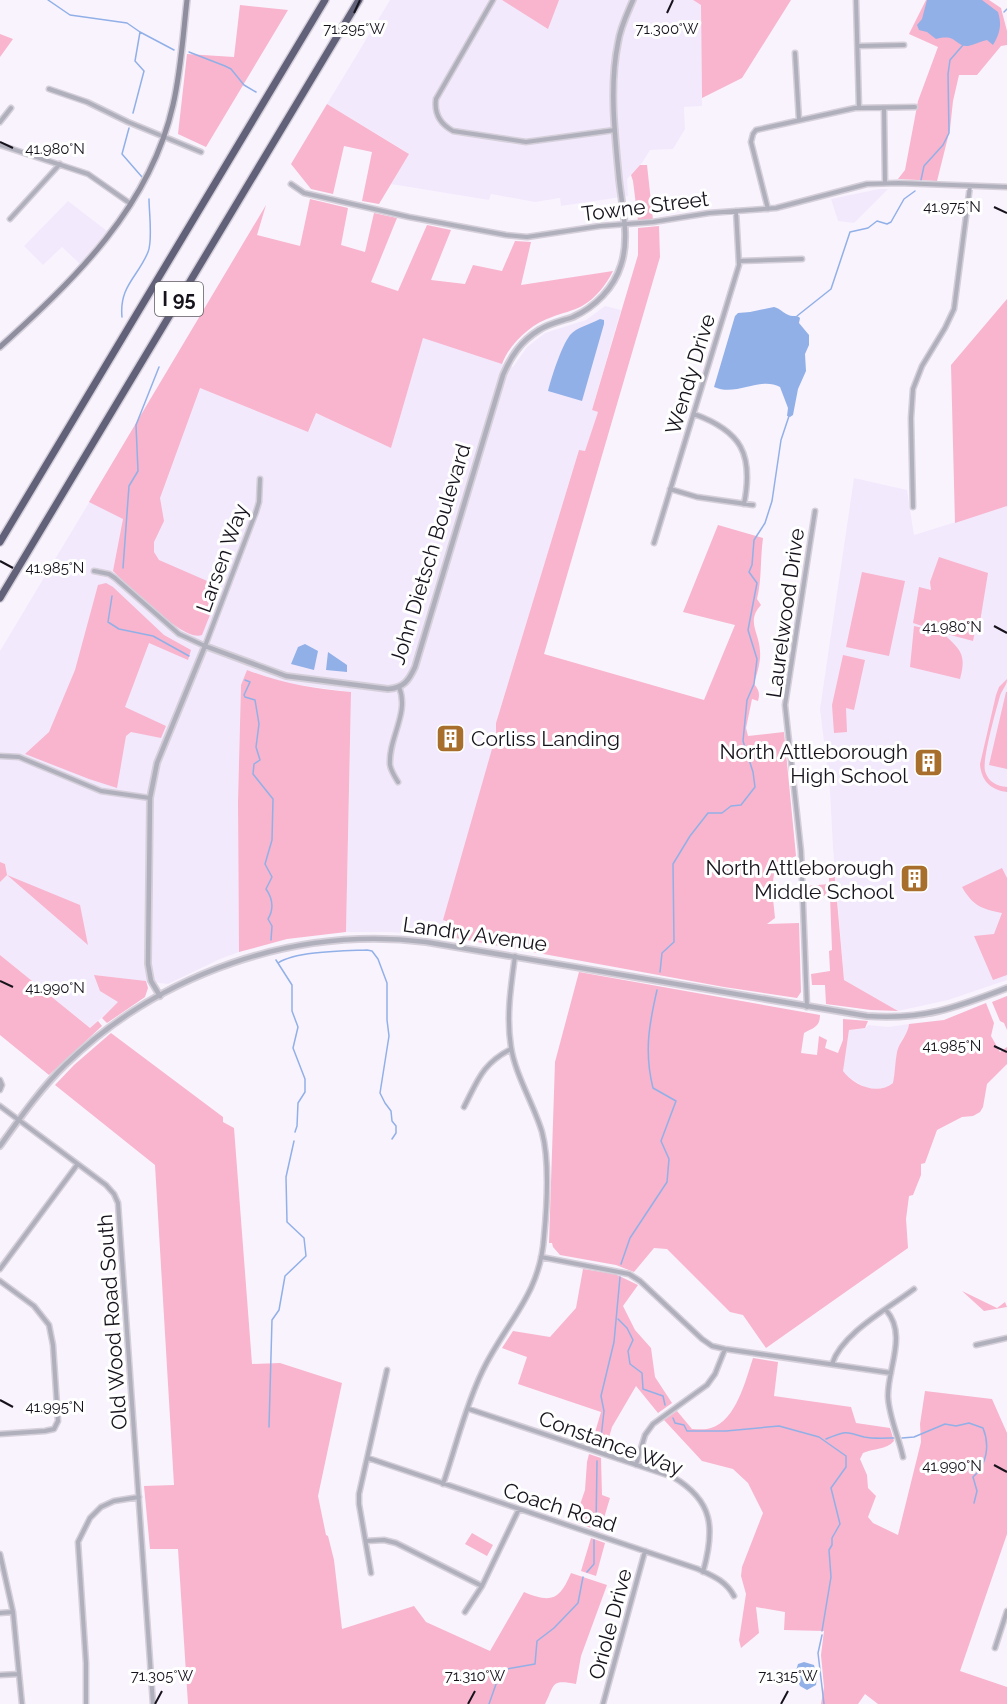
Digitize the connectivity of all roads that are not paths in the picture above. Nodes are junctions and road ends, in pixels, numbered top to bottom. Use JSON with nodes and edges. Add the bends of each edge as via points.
{"nodes":[{"id":1,"x":187,"y":0,"type":"edge"},
{"id":2,"x":325,"y":0,"type":"edge"},
{"id":3,"x":359,"y":0,"type":"edge"},
{"id":4,"x":493,"y":0,"type":"edge"},
{"id":5,"x":633,"y":0,"type":"edge"},
{"id":6,"x":856,"y":0,"type":"edge"},
{"id":7,"x":904,"y":45,"type":"dead end"},
{"id":8,"x":858,"y":46,"type":"junction"},
{"id":9,"x":795,"y":53,"type":"dead end"},
{"id":10,"x":49,"y":89,"type":"dead end"},
{"id":11,"x":915,"y":107,"type":"dead end"},
{"id":12,"x":11,"y":108,"type":"dead end"},
{"id":13,"x":859,"y":108,"type":"junction"},
{"id":14,"x":884,"y":108,"type":"junction"},
{"id":15,"x":799,"y":120,"type":"junction"},
{"id":16,"x":0,"y":122,"type":"edge"},
{"id":17,"x":615,"y":130,"type":"junction"},
{"id":18,"x":165,"y":135,"type":"junction"},
{"id":19,"x":0,"y":145,"type":"edge"},
{"id":20,"x":201,"y":152,"type":"dead end"},
{"id":21,"x":60,"y":164,"type":"junction"},
{"id":22,"x":885,"y":183,"type":"junction"},
{"id":23,"x":291,"y":184,"type":"dead end"},
{"id":24,"x":970,"y":186,"type":"junction"},
{"id":25,"x":1007,"y":187,"type":"edge"},
{"id":26,"x":132,"y":205,"type":"junction"},
{"id":27,"x":768,"y":209,"type":"junction"},
{"id":28,"x":736,"y":211,"type":"junction"},
{"id":29,"x":10,"y":219,"type":"dead end"},
{"id":30,"x":624,"y":224,"type":"junction"},
{"id":31,"x":802,"y":259,"type":"dead end"},
{"id":32,"x":739,"y":261,"type":"junction"},
{"id":33,"x":0,"y":347,"type":"edge"},
{"id":34,"x":694,"y":414,"type":"junction"},
{"id":35,"x":260,"y":479,"type":"dead end"},
{"id":36,"x":670,"y":489,"type":"junction"},
{"id":37,"x":744,"y":504,"type":"junction"},
{"id":38,"x":753,"y":505,"type":"dead end"},
{"id":39,"x":913,"y":507,"type":"dead end"},
{"id":40,"x":815,"y":511,"type":"dead end"},
{"id":41,"x":0,"y":542,"type":"edge"},
{"id":42,"x":654,"y":543,"type":"dead end"},
{"id":43,"x":94,"y":571,"type":"dead end"},
{"id":44,"x":0,"y":598,"type":"edge"},
{"id":45,"x":205,"y":646,"type":"junction"},
{"id":46,"x":399,"y":687,"type":"junction"},
{"id":47,"x":0,"y":756,"type":"edge"},
{"id":48,"x":398,"y":782,"type":"dead end"},
{"id":49,"x":150,"y":798,"type":"junction"},
{"id":50,"x":515,"y":956,"type":"junction"},
{"id":51,"x":1007,"y":988,"type":"edge"},
{"id":52,"x":160,"y":996,"type":"junction"},
{"id":53,"x":807,"y":1007,"type":"junction"},
{"id":54,"x":511,"y":1049,"type":"junction"},
{"id":55,"x":1,"y":1082,"type":"edge"},
{"id":56,"x":0,"y":1090,"type":"edge"},
{"id":57,"x":0,"y":1106,"type":"edge"},
{"id":58,"x":464,"y":1107,"type":"dead end"},
{"id":59,"x":19,"y":1120,"type":"junction"},
{"id":60,"x":0,"y":1146,"type":"edge"},
{"id":61,"x":77,"y":1165,"type":"junction"},
{"id":62,"x":542,"y":1257,"type":"junction"},
{"id":63,"x":0,"y":1269,"type":"edge"},
{"id":64,"x":0,"y":1281,"type":"edge"},
{"id":65,"x":914,"y":1289,"type":"dead end"},
{"id":66,"x":886,"y":1310,"type":"junction"},
{"id":67,"x":1007,"y":1338,"type":"edge"},
{"id":68,"x":976,"y":1345,"type":"dead end"},
{"id":69,"x":725,"y":1349,"type":"junction"},
{"id":70,"x":832,"y":1364,"type":"junction"},
{"id":71,"x":387,"y":1370,"type":"dead end"},
{"id":72,"x":891,"y":1373,"type":"junction"},
{"id":73,"x":469,"y":1409,"type":"junction"},
{"id":74,"x":0,"y":1434,"type":"edge"},
{"id":75,"x":903,"y":1457,"type":"dead end"},
{"id":76,"x":368,"y":1458,"type":"junction"},
{"id":77,"x":636,"y":1465,"type":"junction"},
{"id":78,"x":443,"y":1484,"type":"junction"},
{"id":79,"x":139,"y":1497,"type":"junction"},
{"id":80,"x":519,"y":1509,"type":"junction"},
{"id":81,"x":366,"y":1541,"type":"junction"},
{"id":82,"x":645,"y":1551,"type":"junction"},
{"id":83,"x":0,"y":1554,"type":"edge"},
{"id":84,"x":703,"y":1572,"type":"junction"},
{"id":85,"x":371,"y":1573,"type":"dead end"},
{"id":86,"x":482,"y":1586,"type":"junction"},
{"id":87,"x":734,"y":1596,"type":"dead end"},
{"id":88,"x":14,"y":1612,"type":"junction"},
{"id":89,"x":465,"y":1612,"type":"dead end"},
{"id":90,"x":0,"y":1613,"type":"edge"},
{"id":91,"x":1007,"y":1613,"type":"edge"},
{"id":92,"x":995,"y":1648,"type":"dead end"},
{"id":93,"x":19,"y":1674,"type":"junction"},
{"id":94,"x":0,"y":1675,"type":"edge"},
{"id":95,"x":22,"y":1704,"type":"edge"},
{"id":96,"x":86,"y":1704,"type":"edge"},
{"id":97,"x":153,"y":1704,"type":"edge"},
{"id":98,"x":603,"y":1704,"type":"edge"}],
"edges":[{"from":1,"to":18,"type":"main road","via":[[178,81]]},
{"from":2,"to":41,"type":"highway","number":"I 95"},
{"from":3,"to":44,"type":"highway","number":"I 95"},
{"from":4,"to":17,"type":"street","via":[[439,90],[435,106],[443,125],[453,131],[526,142]]},
{"from":5,"to":17,"type":"street","name":"John Dietsch Boulevard","via":[[618,43]]},
{"from":6,"to":8,"type":"street"},
{"from":7,"to":8,"type":"street"},
{"from":8,"to":13,"type":"street"},
{"from":9,"to":15,"type":"street"},
{"from":10,"to":18,"type":"street"},
{"from":11,"to":14,"type":"street"},
{"from":12,"to":16,"type":"street"},
{"from":13,"to":14,"type":"street"},
{"from":13,"to":15,"type":"street"},
{"from":14,"to":22,"type":"street"},
{"from":15,"to":27,"type":"street","via":[[753,134]]},
{"from":17,"to":30,"type":"street","name":"John Dietsch Boulevard"},
{"from":18,"to":20,"type":"street"},
{"from":18,"to":26,"type":"main road"},
{"from":19,"to":21,"type":"street"},
{"from":21,"to":26,"type":"street","via":[[94,177]]},
{"from":21,"to":29,"type":"street"},
{"from":22,"to":24,"type":"street","name":"Towne Street"},
{"from":22,"to":27,"type":"street","name":"Towne Street"},
{"from":23,"to":30,"type":"street","name":"Towne Street","via":[[304,193],[506,235],[536,237]]},
{"from":24,"to":25,"type":"street","name":"Towne Street"},
{"from":24,"to":39,"type":"street","via":[[954,309],[913,389]]},
{"from":26,"to":33,"type":"main road","via":[[88,262]]},
{"from":27,"to":28,"type":"street","name":"Towne Street"},
{"from":28,"to":30,"type":"street","name":"Towne Street"},
{"from":28,"to":32,"type":"street","name":"Wendy Drive"},
{"from":30,"to":46,"type":"street","name":"John Dietsch Boulevard","via":[[624,257],[608,290],[584,312],[540,329],[517,348],[509,362],[414,667],[408,681]]},
{"from":31,"to":32,"type":"street"},
{"from":32,"to":34,"type":"street","name":"Wendy Drive"},
{"from":34,"to":36,"type":"street","name":"Wendy Drive"},
{"from":34,"to":37,"type":"street","via":[[730,432],[741,447],[749,480]]},
{"from":35,"to":45,"type":"street","name":"Larsen Way","via":[[256,512]]},
{"from":36,"to":37,"type":"street"},
{"from":36,"to":42,"type":"street","name":"Wendy Drive"},
{"from":37,"to":38,"type":"street"},
{"from":40,"to":53,"type":"street","name":"Laurelwood Drive","via":[[785,705],[801,851]]},
{"from":43,"to":45,"type":"street","via":[[115,578],[178,634]]},
{"from":45,"to":46,"type":"street","name":"John Dietsch Boulevard","via":[[286,676],[388,689]]},
{"from":45,"to":49,"type":"street","via":[[157,763]]},
{"from":46,"to":48,"type":"street","via":[[404,700],[390,767]]},
{"from":47,"to":49,"type":"street","via":[[19,757],[101,791]]},
{"from":49,"to":52,"type":"street","via":[[148,964],[151,981]]},
{"from":50,"to":52,"type":"street","name":"Landry Avenue","via":[[400,939],[315,942],[226,964]]},
{"from":50,"to":53,"type":"street","name":"Landry Avenue"},
{"from":50,"to":54,"type":"street","via":[[509,1011]]},
{"from":51,"to":53,"type":"street","name":"Landry Avenue","via":[[959,1007],[908,1016],[867,1016]]},
{"from":52,"to":59,"type":"street","name":"Landry Avenue","via":[[99,1035],[48,1083]]},
{"from":54,"to":58,"type":"street","via":[[495,1057],[483,1070]]},
{"from":54,"to":62,"type":"street","via":[[542,1134],[546,1171]]},
{"from":55,"to":56,"type":"street"},
{"from":57,"to":59,"type":"street","name":"Old Wood Road South"},
{"from":59,"to":60,"type":"street","name":"Landry Avenue"},
{"from":59,"to":61,"type":"street","name":"Old Wood Road South"},
{"from":61,"to":63,"type":"street"},
{"from":61,"to":79,"type":"street","name":"Old Wood Road South","via":[[106,1185],[118,1203]]},
{"from":62,"to":69,"type":"street","via":[[629,1274],[702,1339]]},
{"from":62,"to":73,"type":"street","via":[[530,1293],[482,1371]]},
{"from":64,"to":74,"type":"street","via":[[34,1306],[49,1325],[58,1421],[54,1429]]},
{"from":65,"to":66,"type":"street"},
{"from":66,"to":70,"type":"street","via":[[849,1336]]},
{"from":66,"to":72,"type":"street","via":[[896,1337]]},
{"from":67,"to":68,"type":"street"},
{"from":69,"to":70,"type":"street"},
{"from":69,"to":77,"type":"street","via":[[707,1385],[653,1424]]},
{"from":70,"to":72,"type":"street"},
{"from":71,"to":76,"type":"street"},
{"from":72,"to":75,"type":"street","via":[[888,1397]]},
{"from":73,"to":77,"type":"street","name":"Constance Way"},
{"from":73,"to":78,"type":"street"},
{"from":76,"to":78,"type":"street","name":"Coach Road"},
{"from":76,"to":81,"type":"street","via":[[359,1494]]},
{"from":77,"to":84,"type":"street","name":"Constance Way","via":[[673,1477],[698,1496],[710,1522],[709,1552]]},
{"from":78,"to":80,"type":"street","name":"Coach Road"},
{"from":79,"to":96,"type":"street","via":[[101,1507],[90,1518],[78,1542]]},
{"from":79,"to":97,"type":"street","name":"Old Wood Road South"},
{"from":80,"to":82,"type":"street","name":"Coach Road"},
{"from":80,"to":86,"type":"street"},
{"from":81,"to":85,"type":"street"},
{"from":81,"to":86,"type":"street","via":[[396,1543]]},
{"from":82,"to":84,"type":"street","name":"Coach Road"},
{"from":82,"to":98,"type":"street","name":"Oriole Drive"},
{"from":83,"to":88,"type":"street"},
{"from":84,"to":87,"type":"street","name":"Coach Road","via":[[720,1580]]},
{"from":86,"to":89,"type":"street"},
{"from":88,"to":90,"type":"street"},
{"from":88,"to":93,"type":"street"},
{"from":91,"to":92,"type":"street"},
{"from":93,"to":94,"type":"street"},
{"from":93,"to":95,"type":"street"}]}
